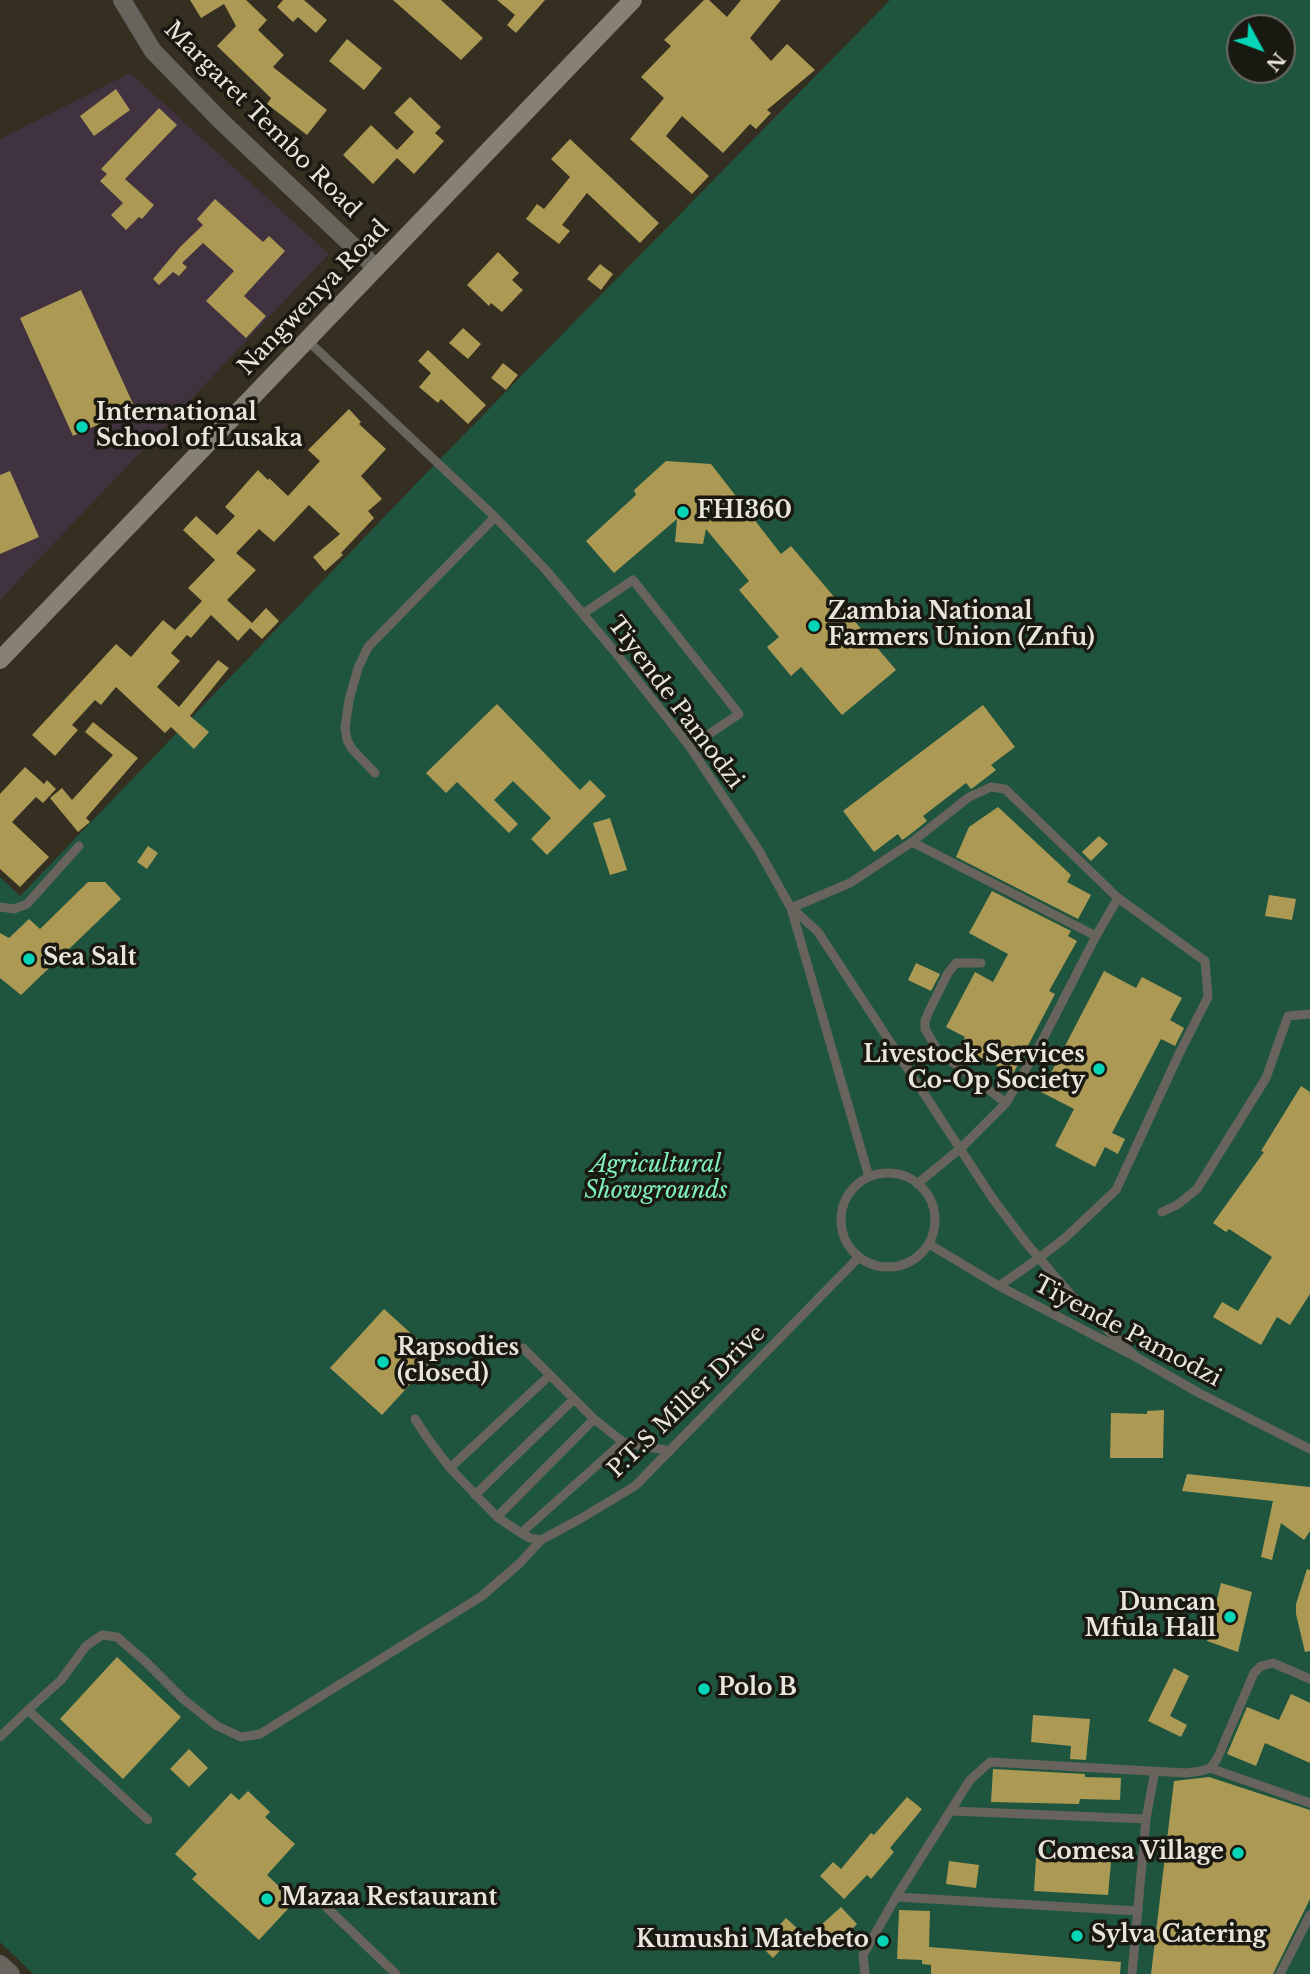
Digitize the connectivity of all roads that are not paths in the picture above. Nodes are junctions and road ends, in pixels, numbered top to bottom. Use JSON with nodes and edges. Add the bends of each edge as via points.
{"nodes":[{"id":1,"x":122,"y":0,"type":"edge"},
{"id":2,"x":634,"y":0,"type":"edge"},
{"id":3,"x":376,"y":268,"type":"junction"},
{"id":4,"x":308,"y":341,"type":"junction"},
{"id":5,"x":495,"y":517,"type":"junction"},
{"id":6,"x":583,"y":613,"type":"junction"},
{"id":7,"x":0,"y":660,"type":"edge"},
{"id":8,"x":690,"y":747,"type":"junction"},
{"id":9,"x":375,"y":773,"type":"dead end"},
{"id":10,"x":912,"y":842,"type":"junction"},
{"id":11,"x":79,"y":846,"type":"dead end"},
{"id":12,"x":1118,"y":898,"type":"junction"},
{"id":13,"x":0,"y":907,"type":"edge"},
{"id":14,"x":792,"y":908,"type":"junction"},
{"id":15,"x":1096,"y":936,"type":"junction"},
{"id":16,"x":981,"y":963,"type":"dead end"},
{"id":17,"x":1310,"y":1014,"type":"edge"},
{"id":18,"x":1006,"y":1103,"type":"junction"},
{"id":19,"x":961,"y":1148,"type":"junction"},
{"id":20,"x":869,"y":1177,"type":"junction"},
{"id":21,"x":917,"y":1184,"type":"junction"},
{"id":22,"x":1162,"y":1212,"type":"dead end"},
{"id":23,"x":929,"y":1244,"type":"junction"},
{"id":24,"x":859,"y":1257,"type":"junction"},
{"id":25,"x":1039,"y":1258,"type":"junction"},
{"id":26,"x":999,"y":1286,"type":"junction"},
{"id":27,"x":523,"y":1348,"type":"dead end"},
{"id":28,"x":1136,"y":1357,"type":"junction"},
{"id":29,"x":550,"y":1375,"type":"junction"},
{"id":30,"x":574,"y":1399,"type":"junction"},
{"id":31,"x":415,"y":1419,"type":"dead end"},
{"id":32,"x":594,"y":1419,"type":"junction"},
{"id":33,"x":623,"y":1442,"type":"junction"},
{"id":34,"x":1310,"y":1449,"type":"edge"},
{"id":35,"x":670,"y":1451,"type":"junction"},
{"id":36,"x":450,"y":1468,"type":"junction"},
{"id":37,"x":475,"y":1495,"type":"junction"},
{"id":38,"x":497,"y":1517,"type":"junction"},
{"id":39,"x":521,"y":1533,"type":"junction"},
{"id":40,"x":541,"y":1540,"type":"junction"},
{"id":41,"x":1310,"y":1679,"type":"edge"},
{"id":42,"x":27,"y":1710,"type":"junction"},
{"id":43,"x":0,"y":1737,"type":"edge"},
{"id":44,"x":1210,"y":1768,"type":"junction"},
{"id":45,"x":1155,"y":1771,"type":"junction"},
{"id":46,"x":1310,"y":1803,"type":"edge"},
{"id":47,"x":952,"y":1811,"type":"junction"},
{"id":48,"x":148,"y":1819,"type":"dead end"},
{"id":49,"x":1146,"y":1819,"type":"junction"},
{"id":50,"x":896,"y":1897,"type":"junction"},
{"id":51,"x":323,"y":1903,"type":"dead end"},
{"id":52,"x":1138,"y":1911,"type":"junction"},
{"id":53,"x":1310,"y":1915,"type":"edge"},
{"id":54,"x":0,"y":1964,"type":"edge"},
{"id":55,"x":863,"y":1973,"type":"edge"},
{"id":56,"x":10,"y":1974,"type":"edge"},
{"id":57,"x":396,"y":1974,"type":"edge"},
{"id":58,"x":1132,"y":1974,"type":"edge"},
{"id":59,"x":1280,"y":1974,"type":"edge"}],
"edges":[{"from":1,"to":3,"type":"street","name":"Margaret Tembo Road","via":[[153,51]]},
{"from":2,"to":3,"type":"main road","name":"Nangwenya Road"},
{"from":3,"to":4,"type":"main road","name":"Nangwenya Road"},
{"from":4,"to":5,"type":"lane","name":"Tiyende Pamodzi"},
{"from":4,"to":7,"type":"main road","name":"Nangwenya Road"},
{"from":5,"to":6,"type":"lane","name":"Tiyende Pamodzi"},
{"from":5,"to":9,"type":"lane","via":[[368,647],[358,668],[345,728],[352,749]]},
{"from":6,"to":8,"type":"lane","name":"Tiyende Pamodzi"},
{"from":6,"to":8,"type":"lane","via":[[634,580],[739,714]]},
{"from":8,"to":14,"type":"lane","name":"Tiyende Pamodzi"},
{"from":10,"to":12,"type":"lane","via":[[969,797],[991,787],[1005,789]]},
{"from":10,"to":14,"type":"lane","via":[[850,883]]},
{"from":10,"to":15,"type":"lane"},
{"from":11,"to":13,"type":"lane","via":[[27,904]]},
{"from":12,"to":15,"type":"lane"},
{"from":12,"to":25,"type":"lane","via":[[1205,961],[1208,997],[1116,1190]]},
{"from":14,"to":19,"type":"lane","via":[[818,932]]},
{"from":14,"to":20,"type":"lane","name":"Tiyende Pamodzi"},
{"from":15,"to":18,"type":"lane"},
{"from":16,"to":18,"type":"lane","via":[[956,963],[929,1012],[925,1029],[938,1051]]},
{"from":17,"to":22,"type":"lane","via":[[1288,1016],[1266,1078],[1197,1189]]},
{"from":18,"to":19,"type":"lane"},
{"from":19,"to":21,"type":"lane"},
{"from":19,"to":25,"type":"lane"},
{"from":20,"to":21,"type":"lane","via":[[889,1173]]},
{"from":20,"to":24,"type":"lane","via":[[853,1188],[841,1214],[843,1234]]},
{"from":21,"to":23,"type":"lane","via":[[933,1211]]},
{"from":23,"to":24,"type":"lane","via":[[916,1259],[898,1266],[877,1265]]},
{"from":23,"to":26,"type":"lane","name":"Tiyende Pamodzi"},
{"from":24,"to":35,"type":"lane","name":"P.T.S Miller Drive"},
{"from":25,"to":26,"type":"lane"},
{"from":25,"to":28,"type":"lane"},
{"from":26,"to":28,"type":"lane","name":"Tiyende Pamodzi"},
{"from":27,"to":29,"type":"lane"},
{"from":28,"to":34,"type":"lane","name":"Tiyende Pamodzi"},
{"from":29,"to":30,"type":"lane"},
{"from":29,"to":36,"type":"lane"},
{"from":30,"to":32,"type":"lane"},
{"from":30,"to":37,"type":"lane"},
{"from":31,"to":36,"type":"lane"},
{"from":32,"to":33,"type":"lane"},
{"from":32,"to":38,"type":"lane"},
{"from":33,"to":35,"type":"lane"},
{"from":33,"to":39,"type":"lane"},
{"from":35,"to":40,"type":"lane","name":"P.T.S Miller Drive","via":[[635,1486]]},
{"from":36,"to":37,"type":"lane"},
{"from":37,"to":38,"type":"lane"},
{"from":38,"to":39,"type":"lane"},
{"from":39,"to":40,"type":"lane"},
{"from":40,"to":42,"type":"lane","name":"P.T.S Miller Drive","via":[[482,1596],[260,1734],[242,1737],[218,1726],[117,1637],[102,1635],[86,1646],[61,1680]]},
{"from":41,"to":44,"type":"lane","via":[[1273,1663],[1261,1666]]},
{"from":42,"to":43,"type":"lane"},
{"from":42,"to":48,"type":"lane"},
{"from":44,"to":45,"type":"lane","via":[[1186,1773]]},
{"from":44,"to":46,"type":"lane"},
{"from":45,"to":47,"type":"lane","via":[[990,1762],[970,1780]]},
{"from":45,"to":49,"type":"lane"},
{"from":47,"to":49,"type":"lane"},
{"from":47,"to":50,"type":"lane"},
{"from":49,"to":52,"type":"lane"},
{"from":50,"to":52,"type":"lane"},
{"from":50,"to":55,"type":"lane","via":[[863,1955]]},
{"from":51,"to":57,"type":"lane"},
{"from":52,"to":58,"type":"lane"},
{"from":53,"to":59,"type":"lane"},
{"from":54,"to":56,"type":"street"}]}
